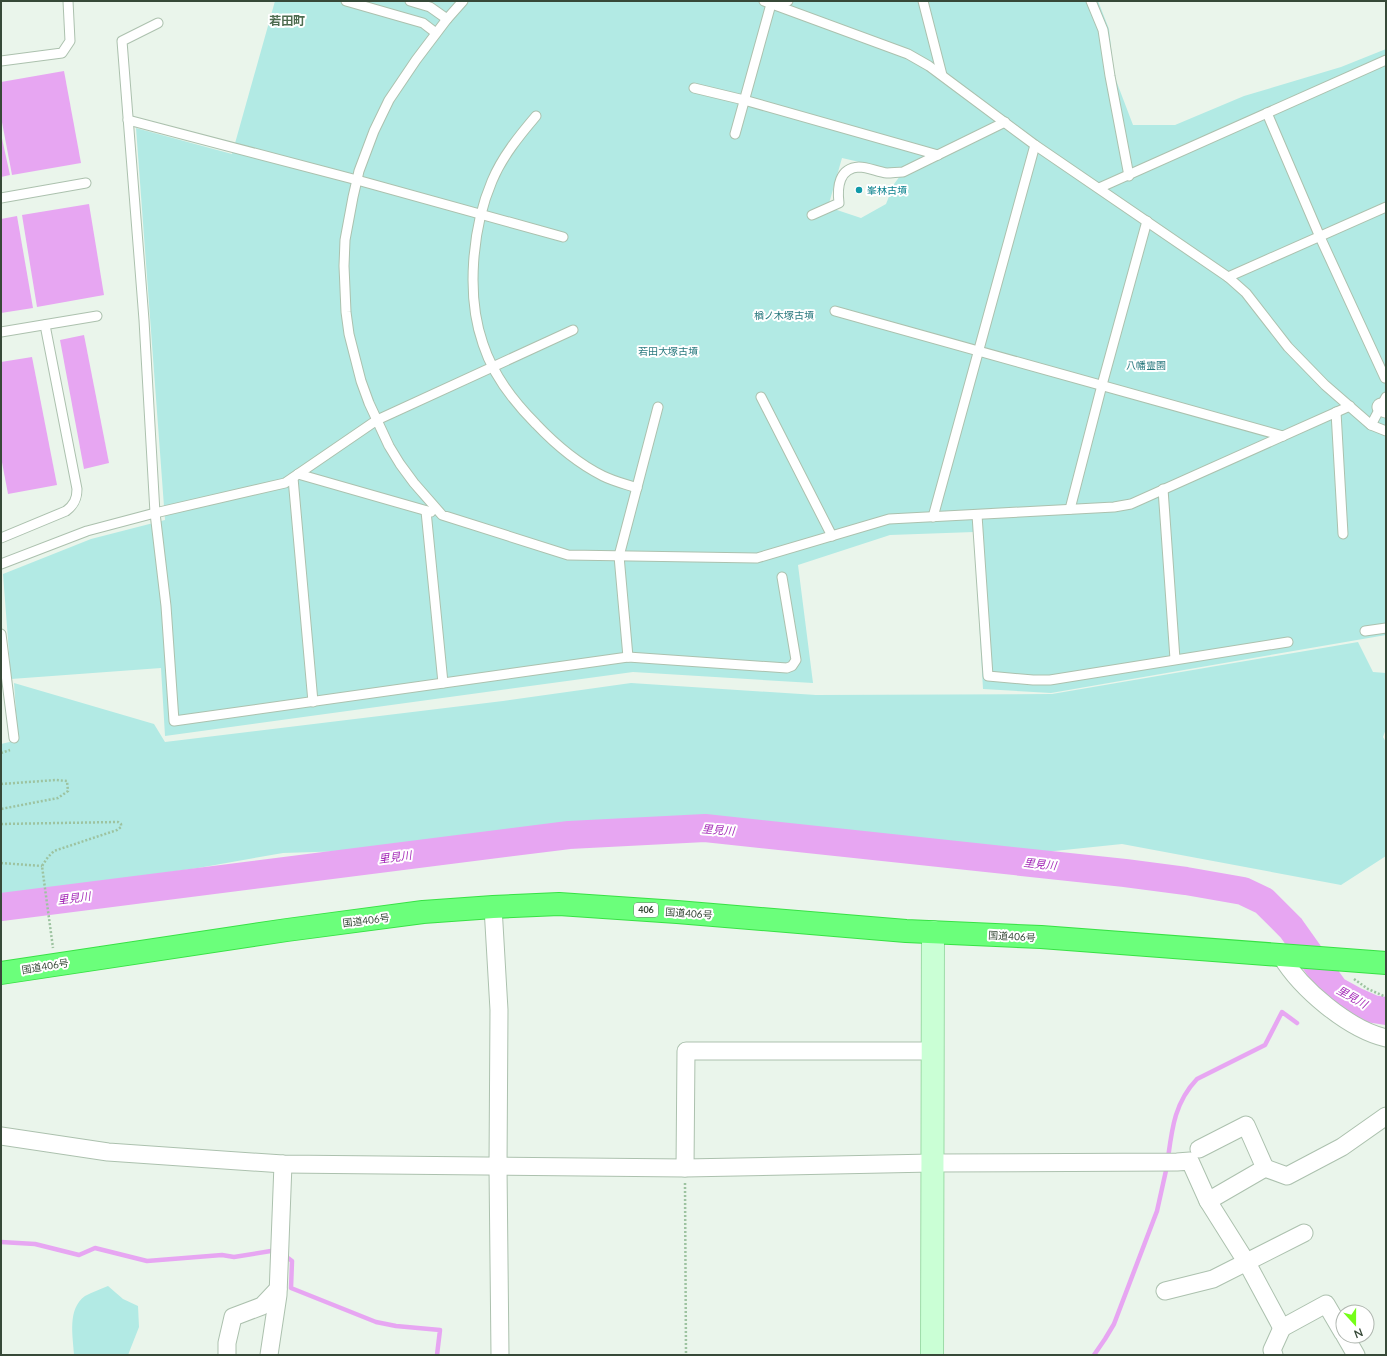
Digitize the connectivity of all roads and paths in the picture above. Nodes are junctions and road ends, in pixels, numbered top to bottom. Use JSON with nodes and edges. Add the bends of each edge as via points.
{"nodes":[{"id":1,"x":68,"y":1,"type":"edge"},
{"id":2,"x":346,"y":1,"type":"edge"},
{"id":3,"x":410,"y":1,"type":"edge"},
{"id":4,"x":463,"y":1,"type":"edge"},
{"id":5,"x":788,"y":1,"type":"edge"},
{"id":6,"x":923,"y":1,"type":"edge"},
{"id":7,"x":1091,"y":1,"type":"edge"},
{"id":8,"x":768,"y":2,"type":"edge"},
{"id":9,"x":372,"y":5,"type":"edge"},
{"id":10,"x":447,"y":19,"type":"junction"},
{"id":11,"x":158,"y":23,"type":"dead end"},
{"id":12,"x":436,"y":33,"type":"junction"},
{"id":13,"x":1386,"y":60,"type":"edge"},
{"id":14,"x":1,"y":61,"type":"edge"},
{"id":15,"x":942,"y":75,"type":"junction"},
{"id":16,"x":694,"y":88,"type":"dead end"},
{"id":17,"x":744,"y":100,"type":"junction"},
{"id":18,"x":1267,"y":113,"type":"junction"},
{"id":19,"x":536,"y":116,"type":"dead end"},
{"id":20,"x":128,"y":120,"type":"junction"},
{"id":21,"x":1004,"y":122,"type":"junction"},
{"id":22,"x":735,"y":134,"type":"dead end"},
{"id":23,"x":1035,"y":145,"type":"junction"},
{"id":24,"x":938,"y":155,"type":"junction"},
{"id":25,"x":1129,"y":176,"type":"junction"},
{"id":26,"x":357,"y":180,"type":"junction"},
{"id":27,"x":86,"y":183,"type":"dead end"},
{"id":28,"x":1099,"y":188,"type":"junction"},
{"id":29,"x":1,"y":198,"type":"edge"},
{"id":30,"x":1386,"y":208,"type":"edge"},
{"id":31,"x":482,"y":214,"type":"junction"},
{"id":32,"x":812,"y":215,"type":"dead end"},
{"id":33,"x":1147,"y":221,"type":"junction"},
{"id":34,"x":563,"y":237,"type":"dead end"},
{"id":35,"x":1320,"y":237,"type":"junction"},
{"id":36,"x":1228,"y":277,"type":"junction"},
{"id":37,"x":835,"y":311,"type":"dead end"},
{"id":38,"x":97,"y":316,"type":"dead end"},
{"id":39,"x":45,"y":325,"type":"junction"},
{"id":40,"x":573,"y":330,"type":"dead end"},
{"id":41,"x":1,"y":332,"type":"edge"},
{"id":42,"x":978,"y":350,"type":"junction"},
{"id":43,"x":492,"y":367,"type":"junction"},
{"id":44,"x":1386,"y":378,"type":"edge"},
{"id":45,"x":1102,"y":385,"type":"junction"},
{"id":46,"x":761,"y":398,"type":"dead end"},
{"id":47,"x":1384,"y":404,"type":"edge"},
{"id":48,"x":1350,"y":406,"type":"junction"},
{"id":49,"x":658,"y":407,"type":"dead end"},
{"id":50,"x":1336,"y":412,"type":"junction"},
{"id":51,"x":377,"y":420,"type":"junction"},
{"id":52,"x":1371,"y":425,"type":"junction"},
{"id":53,"x":1386,"y":431,"type":"edge"},
{"id":54,"x":1283,"y":436,"type":"junction"},
{"id":55,"x":296,"y":476,"type":"junction"},
{"id":56,"x":637,"y":488,"type":"junction"},
{"id":57,"x":1164,"y":489,"type":"junction"},
{"id":58,"x":1070,"y":509,"type":"junction"},
{"id":59,"x":426,"y":511,"type":"junction"},
{"id":60,"x":155,"y":513,"type":"junction"},
{"id":61,"x":977,"y":514,"type":"junction"},
{"id":62,"x":442,"y":515,"type":"junction"},
{"id":63,"x":933,"y":517,"type":"junction"},
{"id":64,"x":1343,"y":534,"type":"dead end"},
{"id":65,"x":832,"y":536,"type":"junction"},
{"id":66,"x":1,"y":538,"type":"edge"},
{"id":67,"x":618,"y":556,"type":"junction"},
{"id":68,"x":1,"y":564,"type":"edge"},
{"id":69,"x":782,"y":577,"type":"dead end"},
{"id":70,"x":1386,"y":628,"type":"edge"},
{"id":71,"x":1365,"y":631,"type":"dead end"},
{"id":72,"x":1,"y":634,"type":"edge"},
{"id":73,"x":1,"y":638,"type":"edge"},
{"id":74,"x":1288,"y":642,"type":"dead end"},
{"id":75,"x":628,"y":657,"type":"junction"},
{"id":76,"x":1175,"y":659,"type":"junction"},
{"id":77,"x":443,"y":683,"type":"junction"},
{"id":78,"x":313,"y":702,"type":"junction"},
{"id":79,"x":14,"y":738,"type":"dead end"},
{"id":80,"x":1,"y":784,"type":"edge"},
{"id":81,"x":1,"y":809,"type":"edge"},
{"id":82,"x":1,"y":824,"type":"edge"},
{"id":83,"x":1,"y":863,"type":"edge"},
{"id":84,"x":42,"y":866,"type":"junction"},
{"id":85,"x":493,"y":907,"type":"junction"},
{"id":86,"x":933,"y":932,"type":"junction"},
{"id":87,"x":1287,"y":957,"type":"junction"},
{"id":88,"x":1338,"y":960,"type":"junction"},
{"id":89,"x":1386,"y":963,"type":"edge"},
{"id":90,"x":54,"y":965,"type":"junction"},
{"id":91,"x":1,"y":973,"type":"edge"},
{"id":92,"x":1386,"y":997,"type":"edge"},
{"id":93,"x":1386,"y":1038,"type":"edge"},
{"id":94,"x":932,"y":1051,"type":"junction"},
{"id":95,"x":1386,"y":1116,"type":"edge"},
{"id":96,"x":1,"y":1136,"type":"edge"},
{"id":97,"x":1199,"y":1149,"type":"dead end"},
{"id":98,"x":932,"y":1163,"type":"junction"},
{"id":99,"x":282,"y":1164,"type":"junction"},
{"id":100,"x":498,"y":1167,"type":"junction"},
{"id":101,"x":684,"y":1168,"type":"junction"},
{"id":102,"x":1265,"y":1168,"type":"junction"},
{"id":103,"x":1208,"y":1201,"type":"junction"},
{"id":104,"x":1304,"y":1233,"type":"dead end"},
{"id":105,"x":1247,"y":1263,"type":"junction"},
{"id":106,"x":278,"y":1289,"type":"junction"},
{"id":107,"x":1165,"y":1291,"type":"dead end"},
{"id":108,"x":1335,"y":1319,"type":"edge"},
{"id":109,"x":1282,"y":1328,"type":"junction"},
{"id":110,"x":1350,"y":1344,"type":"edge"},
{"id":111,"x":227,"y":1355,"type":"edge"},
{"id":112,"x":269,"y":1355,"type":"edge"},
{"id":113,"x":500,"y":1355,"type":"edge"},
{"id":114,"x":686,"y":1355,"type":"edge"},
{"id":115,"x":932,"y":1355,"type":"edge"},
{"id":116,"x":1274,"y":1355,"type":"edge"},
{"id":117,"x":1356,"y":1355,"type":"edge"}],
"edges":[{"from":1,"to":14,"type":"lane","via":[[70,40],[62,53]]},
{"from":2,"to":9,"type":"lane"},
{"from":3,"to":10,"type":"lane","via":[[430,7]]},
{"from":4,"to":10,"type":"lane"},
{"from":5,"to":8,"type":"lane"},
{"from":6,"to":15,"type":"lane"},
{"from":7,"to":25,"type":"lane","via":[[1103,30]]},
{"from":8,"to":15,"type":"lane","via":[[908,54]]},
{"from":8,"to":17,"type":"lane"},
{"from":9,"to":12,"type":"lane","via":[[423,23]]},
{"from":10,"to":12,"type":"lane"},
{"from":11,"to":20,"type":"lane","via":[[122,41]]},
{"from":12,"to":26,"type":"lane","via":[[389,100],[374,131]]},
{"from":13,"to":18,"type":"lane"},
{"from":15,"to":21,"type":"lane"},
{"from":16,"to":17,"type":"lane"},
{"from":17,"to":22,"type":"lane"},
{"from":17,"to":24,"type":"lane"},
{"from":18,"to":25,"type":"lane"},
{"from":18,"to":35,"type":"lane"},
{"from":19,"to":31,"type":"lane","via":[[504,158],[492,181]]},
{"from":20,"to":26,"type":"lane"},
{"from":20,"to":60,"type":"lane","via":[[144,320]]},
{"from":21,"to":23,"type":"lane"},
{"from":21,"to":24,"type":"lane"},
{"from":23,"to":28,"type":"lane"},
{"from":23,"to":42,"type":"lane"},
{"from":24,"to":32,"type":"lane","via":[[903,172],[886,173],[858,167],[846,171],[837,190],[839,203]]},
{"from":25,"to":28,"type":"lane"},
{"from":26,"to":31,"type":"lane"},
{"from":26,"to":51,"type":"lane","via":[[345,240],[346,312],[361,381]]},
{"from":27,"to":29,"type":"lane"},
{"from":28,"to":33,"type":"lane"},
{"from":30,"to":35,"type":"lane"},
{"from":31,"to":34,"type":"lane"},
{"from":31,"to":43,"type":"lane","via":[[475,248],[473,278],[477,323]]},
{"from":33,"to":36,"type":"lane"},
{"from":33,"to":45,"type":"lane"},
{"from":35,"to":36,"type":"lane"},
{"from":35,"to":44,"type":"lane"},
{"from":36,"to":48,"type":"lane","via":[[1246,293],[1288,347],[1325,385]]},
{"from":37,"to":42,"type":"lane"},
{"from":38,"to":39,"type":"lane"},
{"from":39,"to":41,"type":"lane"},
{"from":39,"to":66,"type":"lane","via":[[77,496],[73,505],[66,511]]},
{"from":40,"to":43,"type":"lane"},
{"from":42,"to":45,"type":"lane"},
{"from":42,"to":63,"type":"lane"},
{"from":43,"to":51,"type":"lane"},
{"from":43,"to":56,"type":"lane","via":[[523,412],[559,446],[588,468]]},
{"from":45,"to":54,"type":"lane"},
{"from":45,"to":58,"type":"lane"},
{"from":46,"to":65,"type":"lane"},
{"from":47,"to":52,"type":"lane"},
{"from":48,"to":50,"type":"lane"},
{"from":48,"to":52,"type":"lane"},
{"from":49,"to":56,"type":"lane"},
{"from":50,"to":54,"type":"lane"},
{"from":50,"to":64,"type":"lane"},
{"from":51,"to":55,"type":"lane"},
{"from":51,"to":62,"type":"lane","via":[[400,464]]},
{"from":52,"to":53,"type":"lane"},
{"from":54,"to":57,"type":"lane"},
{"from":55,"to":59,"type":"lane"},
{"from":55,"to":60,"type":"lane","via":[[285,483]]},
{"from":55,"to":78,"type":"lane"},
{"from":56,"to":67,"type":"lane"},
{"from":57,"to":58,"type":"lane","via":[[1131,504]]},
{"from":57,"to":76,"type":"lane"},
{"from":58,"to":61,"type":"lane"},
{"from":59,"to":62,"type":"lane"},
{"from":59,"to":77,"type":"lane"},
{"from":60,"to":68,"type":"lane","via":[[87,531]]},
{"from":60,"to":78,"type":"lane","via":[[166,606],[174,721]]},
{"from":61,"to":63,"type":"lane"},
{"from":61,"to":76,"type":"lane","via":[[988,676],[1050,680]]},
{"from":62,"to":67,"type":"lane","via":[[568,555]]},
{"from":63,"to":65,"type":"lane","via":[[889,520]]},
{"from":65,"to":67,"type":"lane","via":[[757,558]]},
{"from":67,"to":75,"type":"lane"},
{"from":69,"to":75,"type":"lane","via":[[796,660],[792,666],[787,668]]},
{"from":70,"to":71,"type":"lane"},
{"from":72,"to":73,"type":"lane"},
{"from":73,"to":79,"type":"lane"},
{"from":74,"to":76,"type":"lane"},
{"from":75,"to":77,"type":"lane"},
{"from":77,"to":78,"type":"lane"},
{"from":80,"to":81,"type":"path","via":[[67,781],[68,791],[58,798]]},
{"from":82,"to":84,"type":"path","via":[[121,824],[117,830],[54,851]]},
{"from":83,"to":84,"type":"path"},
{"from":84,"to":90,"type":"path"},
{"from":85,"to":86,"type":"highway","name":"国道406号","number":"406","via":[[559,904]]},
{"from":85,"to":90,"type":"highway","name":"国道406号","number":"406","via":[[423,912]]},
{"from":85,"to":100,"type":"street","via":[[499,1010]]},
{"from":86,"to":87,"type":"highway","name":"国道406号","number":"406","via":[[1041,937]]},
{"from":86,"to":94,"type":"street"},
{"from":87,"to":88,"type":"highway","name":"国道406号","number":"406"},
{"from":87,"to":93,"type":"street","via":[[1287,966],[1337,1014]]},
{"from":88,"to":89,"type":"highway","number":"406"},
{"from":88,"to":92,"type":"path","via":[[1354,980]]},
{"from":90,"to":91,"type":"highway","name":"国道406号","number":"406"},
{"from":94,"to":98,"type":"street"},
{"from":94,"to":101,"type":"street","via":[[686,1051]]},
{"from":95,"to":102,"type":"street","via":[[1342,1147],[1287,1176]]},
{"from":96,"to":99,"type":"street","via":[[108,1152]]},
{"from":97,"to":102,"type":"street","via":[[1246,1125]]},
{"from":98,"to":101,"type":"street"},
{"from":98,"to":103,"type":"street","via":[[1190,1161]]},
{"from":98,"to":115,"type":"street"},
{"from":99,"to":100,"type":"street"},
{"from":99,"to":106,"type":"street"},
{"from":100,"to":101,"type":"street"},
{"from":100,"to":113,"type":"street"},
{"from":101,"to":114,"type":"path"},
{"from":102,"to":103,"type":"street"},
{"from":103,"to":105,"type":"street"},
{"from":104,"to":105,"type":"street"},
{"from":105,"to":107,"type":"street","via":[[1212,1279]]},
{"from":105,"to":109,"type":"street"},
{"from":106,"to":111,"type":"street","via":[[262,1306],[234,1317],[227,1343]]},
{"from":106,"to":112,"type":"street"},
{"from":108,"to":109,"type":"street","via":[[1326,1304]]},
{"from":109,"to":116,"type":"street","via":[[1272,1350]]},
{"from":110,"to":117,"type":"street"}]}
